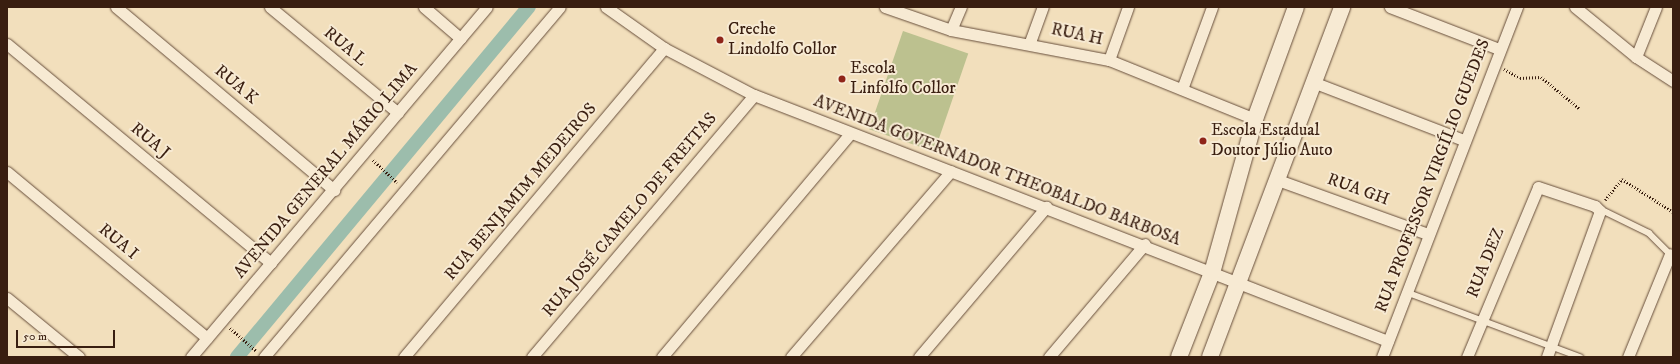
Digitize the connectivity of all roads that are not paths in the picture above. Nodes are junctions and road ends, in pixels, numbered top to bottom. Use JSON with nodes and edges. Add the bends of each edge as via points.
{"nodes":[{"id":1,"x":116,"y":7,"type":"edge"},
{"id":2,"x":270,"y":7,"type":"edge"},
{"id":3,"x":424,"y":7,"type":"edge"},
{"id":4,"x":487,"y":7,"type":"edge"},
{"id":5,"x":560,"y":7,"type":"edge"},
{"id":6,"x":606,"y":7,"type":"edge"},
{"id":7,"x":885,"y":7,"type":"edge"},
{"id":8,"x":961,"y":7,"type":"edge"},
{"id":9,"x":1043,"y":7,"type":"edge"},
{"id":10,"x":1128,"y":7,"type":"edge"},
{"id":11,"x":1212,"y":7,"type":"edge"},
{"id":12,"x":1296,"y":7,"type":"edge"},
{"id":13,"x":1342,"y":7,"type":"edge"},
{"id":14,"x":1390,"y":7,"type":"edge"},
{"id":15,"x":1517,"y":7,"type":"edge"},
{"id":16,"x":1575,"y":7,"type":"edge"},
{"id":17,"x":1656,"y":7,"type":"edge"},
{"id":18,"x":951,"y":30,"type":"junction"},
{"id":19,"x":460,"y":38,"type":"junction"},
{"id":20,"x":1030,"y":42,"type":"junction"},
{"id":21,"x":7,"y":44,"type":"edge"},
{"id":22,"x":664,"y":48,"type":"junction"},
{"id":23,"x":1499,"y":49,"type":"junction"},
{"id":24,"x":1636,"y":57,"type":"junction"},
{"id":25,"x":1109,"y":60,"type":"junction"},
{"id":26,"x":1673,"y":80,"type":"edge"},
{"id":27,"x":1313,"y":82,"type":"junction"},
{"id":28,"x":1182,"y":89,"type":"junction"},
{"id":29,"x":754,"y":96,"type":"junction"},
{"id":30,"x":398,"y":113,"type":"junction"},
{"id":31,"x":1255,"y":119,"type":"junction"},
{"id":32,"x":850,"y":134,"type":"junction"},
{"id":33,"x":1463,"y":140,"type":"junction"},
{"id":34,"x":951,"y":171,"type":"junction"},
{"id":35,"x":7,"y":172,"type":"edge"},
{"id":36,"x":1275,"y":179,"type":"junction"},
{"id":37,"x":334,"y":190,"type":"junction"},
{"id":38,"x":1046,"y":207,"type":"junction"},
{"id":39,"x":1598,"y":208,"type":"junction"},
{"id":40,"x":1428,"y":234,"type":"junction"},
{"id":41,"x":1145,"y":244,"type":"junction"},
{"id":42,"x":1671,"y":255,"type":"edge"},
{"id":43,"x":271,"y":263,"type":"junction"},
{"id":44,"x":1212,"y":273,"type":"junction"},
{"id":45,"x":1239,"y":283,"type":"junction"},
{"id":46,"x":1406,"y":292,"type":"junction"},
{"id":47,"x":7,"y":298,"type":"edge"},
{"id":48,"x":1481,"y":320,"type":"junction"},
{"id":49,"x":207,"y":338,"type":"junction"},
{"id":50,"x":1388,"y":340,"type":"junction"},
{"id":51,"x":1552,"y":346,"type":"junction"},
{"id":52,"x":79,"y":357,"type":"edge"},
{"id":53,"x":191,"y":357,"type":"edge"},
{"id":54,"x":264,"y":357,"type":"edge"},
{"id":55,"x":404,"y":357,"type":"edge"},
{"id":56,"x":532,"y":357,"type":"edge"},
{"id":57,"x":662,"y":357,"type":"edge"},
{"id":58,"x":791,"y":357,"type":"edge"},
{"id":59,"x":919,"y":357,"type":"edge"},
{"id":60,"x":1049,"y":357,"type":"edge"},
{"id":61,"x":1179,"y":357,"type":"edge"},
{"id":62,"x":1210,"y":357,"type":"edge"},
{"id":63,"x":1382,"y":357,"type":"edge"},
{"id":64,"x":1467,"y":357,"type":"edge"},
{"id":65,"x":1547,"y":357,"type":"edge"},
{"id":66,"x":1580,"y":357,"type":"edge"},
{"id":67,"x":1628,"y":357,"type":"edge"}],
"edges":[{"from":1,"to":37,"type":"street","name":"RUA K"},
{"from":2,"to":30,"type":"street","name":"RUA L"},
{"from":3,"to":19,"type":"street"},
{"from":4,"to":19,"type":"street","name":"AVENIDA GENERAL MÁRIO LIMA"},
{"from":5,"to":54,"type":"street"},
{"from":6,"to":22,"type":"street","name":"AVENIDA GOVERNADOR THEOBALDO BARBOSA"},
{"from":7,"to":18,"type":"street","name":"RUA H"},
{"from":8,"to":18,"type":"street"},
{"from":9,"to":20,"type":"street"},
{"from":10,"to":25,"type":"street"},
{"from":11,"to":28,"type":"street"},
{"from":12,"to":31,"type":"street"},
{"from":13,"to":27,"type":"street"},
{"from":14,"to":23,"type":"street"},
{"from":15,"to":23,"type":"street","name":"RUA PROFESSOR VIRGÍLIO GUEDES"},
{"from":16,"to":24,"type":"street"},
{"from":17,"to":24,"type":"street"},
{"from":18,"to":20,"type":"street","name":"RUA H"},
{"from":19,"to":30,"type":"street","name":"AVENIDA GENERAL MÁRIO LIMA"},
{"from":20,"to":25,"type":"street","name":"RUA H"},
{"from":21,"to":43,"type":"street","name":"RUA J"},
{"from":22,"to":29,"type":"street","name":"AVENIDA GOVERNADOR THEOBALDO BARBOSA"},
{"from":22,"to":55,"type":"street","name":"RUA BENJAMIM MEDEIROS"},
{"from":23,"to":33,"type":"street","name":"RUA PROFESSOR VIRGÍLIO GUEDES"},
{"from":24,"to":26,"type":"street"},
{"from":25,"to":28,"type":"street","name":"RUA H"},
{"from":27,"to":33,"type":"street"},
{"from":27,"to":36,"type":"street"},
{"from":28,"to":31,"type":"street","name":"RUA H"},
{"from":29,"to":32,"type":"street","name":"AVENIDA GOVERNADOR THEOBALDO BARBOSA"},
{"from":29,"to":56,"type":"street","name":"RUA JOSÉ CAMELO DE FREITAS"},
{"from":30,"to":37,"type":"street","name":"AVENIDA GENERAL MÁRIO LIMA"},
{"from":31,"to":44,"type":"street"},
{"from":32,"to":34,"type":"street","name":"AVENIDA GOVERNADOR THEOBALDO BARBOSA"},
{"from":32,"to":57,"type":"street"},
{"from":33,"to":40,"type":"street","name":"RUA PROFESSOR VIRGÍLIO GUEDES"},
{"from":34,"to":38,"type":"street","name":"AVENIDA GOVERNADOR THEOBALDO BARBOSA"},
{"from":34,"to":58,"type":"street"},
{"from":35,"to":49,"type":"street","name":"RUA I"},
{"from":36,"to":40,"type":"street","name":"RUA GH"},
{"from":36,"to":45,"type":"street"},
{"from":37,"to":43,"type":"street","name":"AVENIDA GENERAL MÁRIO LIMA"},
{"from":38,"to":41,"type":"street","name":"AVENIDA GOVERNADOR THEOBALDO BARBOSA"},
{"from":38,"to":59,"type":"street"},
{"from":39,"to":42,"type":"lane","via":[[1649,233]]},
{"from":39,"to":48,"type":"street","name":"RUA DEZ","via":[[1541,187],[1534,191]]},
{"from":39,"to":51,"type":"street","via":[[1599,219]]},
{"from":40,"to":46,"type":"street","name":"RUA PROFESSOR VIRGÍLIO GUEDES"},
{"from":41,"to":44,"type":"street","name":"AVENIDA GOVERNADOR THEOBALDO BARBOSA"},
{"from":41,"to":60,"type":"street"},
{"from":42,"to":67,"type":"street"},
{"from":43,"to":49,"type":"street","name":"AVENIDA GENERAL MÁRIO LIMA"},
{"from":44,"to":45,"type":"street","name":"AVENIDA GOVERNADOR THEOBALDO BARBOSA"},
{"from":44,"to":61,"type":"street"},
{"from":45,"to":50,"type":"street","name":"AVENIDA GOVERNADOR THEOBALDO BARBOSA"},
{"from":45,"to":62,"type":"street"},
{"from":46,"to":48,"type":"lane"},
{"from":46,"to":50,"type":"street","name":"RUA PROFESSOR VIRGÍLIO GUEDES"},
{"from":47,"to":52,"type":"street"},
{"from":48,"to":51,"type":"lane"},
{"from":48,"to":64,"type":"street","name":"RUA DEZ"},
{"from":49,"to":53,"type":"street","name":"AVENIDA GENERAL MÁRIO LIMA"},
{"from":50,"to":63,"type":"street","name":"RUA PROFESSOR VIRGÍLIO GUEDES"},
{"from":51,"to":65,"type":"street"},
{"from":51,"to":66,"type":"lane"}]}
